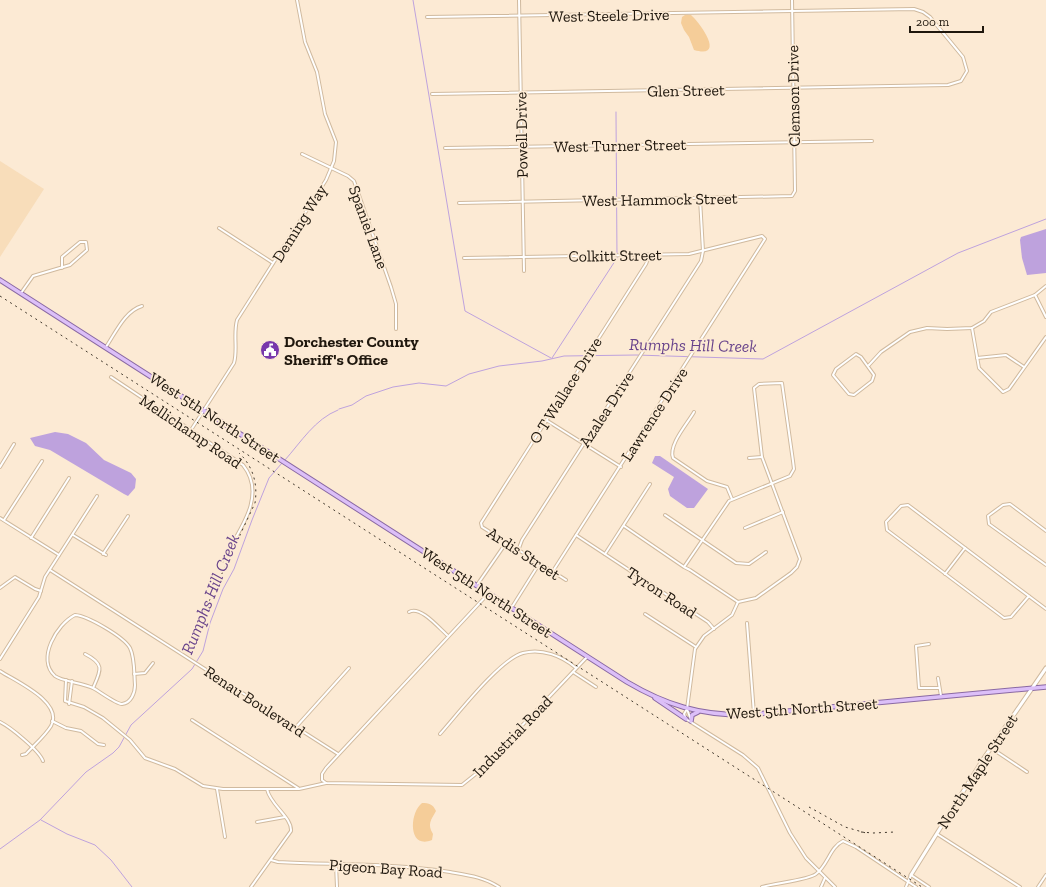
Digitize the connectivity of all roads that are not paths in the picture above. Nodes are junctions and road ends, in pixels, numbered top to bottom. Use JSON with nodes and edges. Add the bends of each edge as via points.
{"nodes":[{"id":1,"x":297,"y":0,"type":"edge"},
{"id":2,"x":519,"y":0,"type":"edge"},
{"id":3,"x":792,"y":0,"type":"edge"},
{"id":4,"x":792,"y":12,"type":"junction"},
{"id":5,"x":519,"y":16,"type":"junction"},
{"id":6,"x":427,"y":17,"type":"dead end"},
{"id":7,"x":941,"y":85,"type":"joint"},
{"id":8,"x":793,"y":88,"type":"junction"},
{"id":9,"x":520,"y":93,"type":"junction"},
{"id":10,"x":432,"y":94,"type":"dead end"},
{"id":11,"x":872,"y":141,"type":"dead end"},
{"id":12,"x":794,"y":143,"type":"junction"},
{"id":13,"x":521,"y":147,"type":"junction"},
{"id":14,"x":445,"y":148,"type":"dead end"},
{"id":15,"x":302,"y":154,"type":"dead end"},
{"id":16,"x":332,"y":169,"type":"junction"},
{"id":17,"x":795,"y":191,"type":"joint"},
{"id":18,"x":700,"y":199,"type":"junction"},
{"id":19,"x":522,"y":201,"type":"junction"},
{"id":20,"x":459,"y":203,"type":"dead end"},
{"id":21,"x":219,"y":228,"type":"dead end"},
{"id":22,"x":764,"y":237,"type":"joint"},
{"id":23,"x":703,"y":251,"type":"junction"},
{"id":24,"x":646,"y":254,"type":"junction"},
{"id":25,"x":523,"y":256,"type":"junction"},
{"id":26,"x":464,"y":258,"type":"dead end"},
{"id":27,"x":273,"y":263,"type":"junction"},
{"id":28,"x":62,"y":268,"type":"junction"},
{"id":29,"x":524,"y":271,"type":"dead end"},
{"id":30,"x":0,"y":280,"type":"edge"},
{"id":31,"x":1046,"y":286,"type":"edge"},
{"id":32,"x":20,"y":293,"type":"junction"},
{"id":33,"x":1035,"y":294,"type":"junction"},
{"id":34,"x":142,"y":306,"type":"dead end"},
{"id":35,"x":1046,"y":317,"type":"edge"},
{"id":36,"x":972,"y":328,"type":"junction"},
{"id":37,"x":396,"y":329,"type":"dead end"},
{"id":38,"x":1046,"y":337,"type":"edge"},
{"id":39,"x":106,"y":347,"type":"junction"},
{"id":40,"x":977,"y":358,"type":"junction"},
{"id":41,"x":868,"y":365,"type":"junction"},
{"id":42,"x":1024,"y":367,"type":"junction"},
{"id":43,"x":111,"y":377,"type":"dead end"},
{"id":44,"x":204,"y":410,"type":"junction"},
{"id":45,"x":694,"y":412,"type":"dead end"},
{"id":46,"x":546,"y":420,"type":"junction"},
{"id":47,"x":191,"y":430,"type":"junction"},
{"id":48,"x":584,"y":443,"type":"junction"},
{"id":49,"x":14,"y":444,"type":"dead end"},
{"id":50,"x":762,"y":457,"type":"junction"},
{"id":51,"x":749,"y":458,"type":"dead end"},
{"id":52,"x":42,"y":461,"type":"dead end"},
{"id":53,"x":0,"y":466,"type":"edge"},
{"id":54,"x":621,"y":467,"type":"junction"},
{"id":55,"x":69,"y":478,"type":"dead end"},
{"id":56,"x":650,"y":484,"type":"dead end"},
{"id":57,"x":772,"y":484,"type":"junction"},
{"id":58,"x":97,"y":496,"type":"dead end"},
{"id":59,"x":732,"y":499,"type":"junction"},
{"id":60,"x":783,"y":512,"type":"junction"},
{"id":61,"x":665,"y":515,"type":"dead end"},
{"id":62,"x":128,"y":516,"type":"dead end"},
{"id":63,"x":0,"y":518,"type":"edge"},
{"id":64,"x":4,"y":520,"type":"junction"},
{"id":65,"x":481,"y":526,"type":"joint"},
{"id":66,"x":624,"y":526,"type":"junction"},
{"id":67,"x":745,"y":528,"type":"dead end"},
{"id":68,"x":1046,"y":531,"type":"edge"},
{"id":69,"x":73,"y":534,"type":"junction"},
{"id":70,"x":576,"y":535,"type":"junction"},
{"id":71,"x":31,"y":538,"type":"junction"},
{"id":72,"x":702,"y":540,"type":"junction"},
{"id":73,"x":506,"y":543,"type":"junction"},
{"id":74,"x":965,"y":548,"type":"junction"},
{"id":75,"x":518,"y":551,"type":"junction"},
{"id":76,"x":766,"y":552,"type":"dead end"},
{"id":77,"x":606,"y":555,"type":"junction"},
{"id":78,"x":59,"y":556,"type":"junction"},
{"id":79,"x":222,"y":561,"type":"dead end"},
{"id":80,"x":540,"y":564,"type":"junction"},
{"id":81,"x":1046,"y":565,"type":"edge"},
{"id":82,"x":684,"y":567,"type":"junction"},
{"id":83,"x":50,"y":570,"type":"junction"},
{"id":84,"x":553,"y":571,"type":"junction"},
{"id":85,"x":945,"y":574,"type":"junction"},
{"id":86,"x":566,"y":580,"type":"dead end"},
{"id":87,"x":477,"y":585,"type":"junction"},
{"id":88,"x":0,"y":588,"type":"edge"},
{"id":89,"x":42,"y":591,"type":"junction"},
{"id":90,"x":489,"y":593,"type":"junction"},
{"id":91,"x":1029,"y":596,"type":"junction"},
{"id":92,"x":738,"y":602,"type":"junction"},
{"id":93,"x":512,"y":607,"type":"junction"},
{"id":94,"x":1046,"y":608,"type":"edge"},
{"id":95,"x":409,"y":612,"type":"dead end"},
{"id":96,"x":645,"y":614,"type":"dead end"},
{"id":97,"x":747,"y":623,"type":"dead end"},
{"id":98,"x":714,"y":629,"type":"junction"},
{"id":99,"x":447,"y":636,"type":"junction"},
{"id":100,"x":929,"y":644,"type":"dead end"},
{"id":101,"x":696,"y":647,"type":"junction"},
{"id":102,"x":85,"y":654,"type":"dead end"},
{"id":103,"x":588,"y":656,"type":"junction"},
{"id":104,"x":0,"y":659,"type":"edge"},
{"id":105,"x":153,"y":663,"type":"dead end"},
{"id":106,"x":349,"y":668,"type":"dead end"},
{"id":107,"x":576,"y":668,"type":"junction"},
{"id":108,"x":1046,"y":668,"type":"edge"},
{"id":109,"x":0,"y":671,"type":"edge"},
{"id":110,"x":573,"y":672,"type":"junction"},
{"id":111,"x":134,"y":674,"type":"junction"},
{"id":112,"x":938,"y":678,"type":"dead end"},
{"id":113,"x":66,"y":680,"type":"junction"},
{"id":114,"x":72,"y":681,"type":"junction"},
{"id":115,"x":596,"y":687,"type":"dead end"},
{"id":116,"x":1046,"y":687,"type":"edge"},
{"id":117,"x":93,"y":688,"type":"junction"},
{"id":118,"x":939,"y":688,"type":"junction"},
{"id":119,"x":1032,"y":688,"type":"junction"},
{"id":120,"x":655,"y":697,"type":"junction"},
{"id":121,"x":941,"y":697,"type":"junction"},
{"id":122,"x":69,"y":704,"type":"junction"},
{"id":123,"x":687,"y":709,"type":"junction"},
{"id":124,"x":699,"y":712,"type":"junction"},
{"id":125,"x":754,"y":714,"type":"junction"},
{"id":126,"x":686,"y":719,"type":"junction"},
{"id":127,"x":192,"y":720,"type":"dead end"},
{"id":128,"x":691,"y":721,"type":"junction"},
{"id":129,"x":0,"y":722,"type":"edge"},
{"id":130,"x":52,"y":722,"type":"junction"},
{"id":131,"x":697,"y":726,"type":"junction"},
{"id":132,"x":296,"y":727,"type":"junction"},
{"id":133,"x":440,"y":734,"type":"dead end"},
{"id":134,"x":104,"y":745,"type":"dead end"},
{"id":135,"x":32,"y":748,"type":"junction"},
{"id":136,"x":991,"y":748,"type":"junction"},
{"id":137,"x":338,"y":754,"type":"junction"},
{"id":138,"x":22,"y":755,"type":"dead end"},
{"id":139,"x":43,"y":761,"type":"dead end"},
{"id":140,"x":1027,"y":772,"type":"dead end"},
{"id":141,"x":326,"y":783,"type":"junction"},
{"id":142,"x":217,"y":789,"type":"junction"},
{"id":143,"x":267,"y":789,"type":"junction"},
{"id":144,"x":299,"y":789,"type":"junction"},
{"id":145,"x":285,"y":817,"type":"junction"},
{"id":146,"x":257,"y":822,"type":"dead end"},
{"id":147,"x":936,"y":834,"type":"junction"},
{"id":148,"x":225,"y":836,"type":"dead end"},
{"id":149,"x":271,"y":860,"type":"junction"},
{"id":150,"x":336,"y":864,"type":"junction"},
{"id":151,"x":819,"y":872,"type":"junction"},
{"id":152,"x":911,"y":875,"type":"junction"},
{"id":153,"x":1046,"y":875,"type":"edge"},
{"id":154,"x":825,"y":878,"type":"junction"},
{"id":155,"x":908,"y":882,"type":"junction"},
{"id":156,"x":251,"y":887,"type":"edge"},
{"id":157,"x":337,"y":887,"type":"edge"},
{"id":158,"x":499,"y":887,"type":"edge"},
{"id":159,"x":762,"y":887,"type":"edge"},
{"id":160,"x":821,"y":887,"type":"edge"},
{"id":161,"x":835,"y":887,"type":"edge"},
{"id":162,"x":906,"y":887,"type":"edge"},
{"id":163,"x":916,"y":887,"type":"edge"},
{"id":164,"x":929,"y":887,"type":"edge"},
{"id":165,"x":1020,"y":887,"type":"edge"},
{"id":166,"x":1038,"y":887,"type":"edge"}],
"edges":[{"from":1,"to":16,"type":"street","name":"Deming Way","via":[[305,42],[317,72],[325,114],[336,142]]},
{"from":2,"to":5,"type":"street","name":"Powell Drive"},
{"from":3,"to":4,"type":"street","name":"Clemson Drive"},
{"from":4,"to":5,"type":"street","name":"West Steele Drive"},
{"from":4,"to":7,"type":"street","name":"West Steele Drive","via":[[907,9],[923,12],[963,57],[967,67],[961,81]]},
{"from":4,"to":8,"type":"street","name":"Clemson Drive"},
{"from":5,"to":6,"type":"street","name":"West Steele Drive"},
{"from":5,"to":9,"type":"street","name":"Powell Drive"},
{"from":7,"to":8,"type":"street","name":"Glen Street"},
{"from":8,"to":9,"type":"street","name":"Glen Street"},
{"from":8,"to":12,"type":"street","name":"Clemson Drive"},
{"from":9,"to":10,"type":"street","name":"Glen Street"},
{"from":9,"to":13,"type":"street","name":"Powell Drive"},
{"from":11,"to":12,"type":"street","name":"West Turner Street"},
{"from":12,"to":13,"type":"street","name":"West Turner Street"},
{"from":12,"to":17,"type":"street","name":"Clemson Drive"},
{"from":13,"to":14,"type":"street","name":"West Turner Street"},
{"from":13,"to":19,"type":"street","name":"Powell Drive"},
{"from":15,"to":16,"type":"street","name":"Spaniel Lane"},
{"from":16,"to":27,"type":"street","name":"Deming Way"},
{"from":16,"to":37,"type":"street","name":"Spaniel Lane","via":[[348,176],[357,187],[396,304]]},
{"from":17,"to":18,"type":"street","name":"West Hammock Street","via":[[792,196],[787,197]]},
{"from":18,"to":19,"type":"street","name":"West Hammock Street"},
{"from":18,"to":23,"type":"street","name":"Azalea Drive"},
{"from":19,"to":20,"type":"street","name":"West Hammock Street"},
{"from":19,"to":25,"type":"street","name":"Powell Drive"},
{"from":21,"to":27,"type":"street"},
{"from":22,"to":23,"type":"street","name":"Colkitt Street"},
{"from":22,"to":54,"type":"street","name":"Lawrence Drive","via":[[765,241]]},
{"from":23,"to":24,"type":"street","name":"Colkitt Street","via":[[689,254]]},
{"from":23,"to":48,"type":"street","name":"Azalea Drive","via":[[699,264]]},
{"from":24,"to":25,"type":"street","name":"Colkitt Street"},
{"from":24,"to":46,"type":"street","name":"O T Wallace Drive","via":[[646,264]]},
{"from":25,"to":26,"type":"street","name":"Colkitt Street"},
{"from":25,"to":29,"type":"street","name":"Powell Drive"},
{"from":27,"to":44,"type":"street","name":"Deming Way","via":[[237,320],[234,329],[234,363]]},
{"from":28,"to":28,"type":"street","via":[[82,256],[88,248],[86,242],[80,242],[62,257]]},
{"from":28,"to":32,"type":"street","via":[[33,276]]},
{"from":30,"to":32,"type":"main road","name":"West 5th North Street"},
{"from":31,"to":33,"type":"street"},
{"from":32,"to":39,"type":"main road","name":"West 5th North Street"},
{"from":33,"to":35,"type":"street"},
{"from":33,"to":36,"type":"street","via":[[992,312],[984,321]]},
{"from":34,"to":39,"type":"street","via":[[129,314]]},
{"from":36,"to":40,"type":"street"},
{"from":36,"to":41,"type":"street","via":[[927,328],[910,332],[881,352]]},
{"from":38,"to":42,"type":"street"},
{"from":39,"to":44,"type":"main road","name":"West 5th North Street"},
{"from":40,"to":42,"type":"street","via":[[1006,355]]},
{"from":40,"to":42,"type":"street","via":[[979,368],[1003,392]]},
{"from":41,"to":41,"type":"street","via":[[856,354],[836,369],[833,375],[849,394],[854,395],[872,381],[874,375]]},
{"from":43,"to":47,"type":"street","name":"Mellichamp Road"},
{"from":44,"to":47,"type":"street","name":"Deming Way"},
{"from":44,"to":87,"type":"main road","name":"West 5th North Street"},
{"from":45,"to":59,"type":"street","via":[[673,445],[673,458],[707,481],[722,485]]},
{"from":46,"to":48,"type":"street"},
{"from":46,"to":65,"type":"street","name":"O T Wallace Drive","via":[[483,517]]},
{"from":47,"to":79,"type":"street","name":"Mellichamp Road","via":[[243,465],[250,473],[252,481],[254,495],[251,506]]},
{"from":48,"to":54,"type":"street"},
{"from":48,"to":75,"type":"street","name":"Azalea Drive","via":[[522,540]]},
{"from":49,"to":53,"type":"street"},
{"from":50,"to":51,"type":"street"},
{"from":50,"to":57,"type":"street"},
{"from":50,"to":57,"type":"street","via":[[754,388],[759,384],[780,382],[784,385],[794,469],[790,476]]},
{"from":52,"to":64,"type":"street"},
{"from":54,"to":70,"type":"street","name":"Lawrence Drive"},
{"from":55,"to":71,"type":"street"},
{"from":56,"to":66,"type":"street"},
{"from":57,"to":59,"type":"street"},
{"from":57,"to":60,"type":"street"},
{"from":58,"to":69,"type":"street"},
{"from":59,"to":72,"type":"street"},
{"from":60,"to":67,"type":"street"},
{"from":60,"to":92,"type":"street","via":[[801,563],[756,598]]},
{"from":61,"to":72,"type":"street"},
{"from":62,"to":69,"type":"street","via":[[104,555]]},
{"from":63,"to":64,"type":"street"},
{"from":64,"to":71,"type":"street"},
{"from":65,"to":73,"type":"street","name":"Ardis Street"},
{"from":66,"to":77,"type":"street"},
{"from":66,"to":82,"type":"street"},
{"from":68,"to":81,"type":"street","via":[[1010,504],[1003,505],[988,516],[989,524]]},
{"from":69,"to":78,"type":"street"},
{"from":70,"to":77,"type":"street","name":"Tyron Road"},
{"from":70,"to":84,"type":"street","name":"Lawrence Drive"},
{"from":71,"to":78,"type":"street"},
{"from":72,"to":76,"type":"street","via":[[740,564],[749,564]]},
{"from":72,"to":82,"type":"street"},
{"from":73,"to":75,"type":"street","name":"Ardis Street"},
{"from":73,"to":87,"type":"street"},
{"from":74,"to":85,"type":"street"},
{"from":74,"to":85,"type":"street","via":[[908,505],[901,506],[886,522],[887,530]]},
{"from":74,"to":91,"type":"street"},
{"from":75,"to":80,"type":"street","name":"Ardis Street"},
{"from":77,"to":98,"type":"street","name":"Tyron Road","via":[[708,622]]},
{"from":78,"to":83,"type":"street"},
{"from":80,"to":84,"type":"street","name":"Ardis Street"},
{"from":80,"to":93,"type":"street"},
{"from":82,"to":92,"type":"street"},
{"from":83,"to":89,"type":"street","via":[[44,579]]},
{"from":83,"to":132,"type":"street","name":"Renau Boulevard"},
{"from":84,"to":86,"type":"street","name":"Ardis Street"},
{"from":85,"to":91,"type":"street","via":[[1006,619],[1013,615]]},
{"from":87,"to":90,"type":"main road","name":"West 5th North Street"},
{"from":88,"to":89,"type":"street","via":[[11,578],[16,577]]},
{"from":89,"to":104,"type":"street"},
{"from":90,"to":93,"type":"main road","name":"West 5th North Street"},
{"from":90,"to":99,"type":"street"},
{"from":91,"to":94,"type":"street"},
{"from":92,"to":98,"type":"street","via":[[732,615]]},
{"from":93,"to":103,"type":"main road","name":"West 5th North Street"},
{"from":95,"to":99,"type":"street","via":[[422,613]]},
{"from":96,"to":101,"type":"street"},
{"from":97,"to":125,"type":"street"},
{"from":98,"to":101,"type":"street","via":[[704,636]]},
{"from":99,"to":137,"type":"street"},
{"from":100,"to":118,"type":"street","via":[[916,646],[919,688]]},
{"from":101,"to":123,"type":"street","via":[[692,659],[692,680]]},
{"from":102,"to":117,"type":"street","via":[[95,660],[100,667]]},
{"from":103,"to":107,"type":"street","name":"Industrial Road"},
{"from":103,"to":120,"type":"main road","name":"West 5th North Street"},
{"from":105,"to":111,"type":"street","via":[[145,673]]},
{"from":106,"to":132,"type":"street"},
{"from":107,"to":110,"type":"street","name":"Industrial Road"},
{"from":107,"to":133,"type":"street","via":[[554,654],[522,653],[505,664]]},
{"from":108,"to":119,"type":"street","name":"North Maple Street"},
{"from":109,"to":130,"type":"street","via":[[42,697],[52,711]]},
{"from":110,"to":115,"type":"street"},
{"from":110,"to":141,"type":"street","name":"Industrial Road","via":[[477,773],[462,785]]},
{"from":111,"to":113,"type":"street","via":[[132,654],[127,644],[88,618],[75,616],[63,625],[46,652],[46,661],[51,672],[56,677]]},
{"from":111,"to":117,"type":"street","via":[[135,691],[128,701],[122,704]]},
{"from":112,"to":118,"type":"street"},
{"from":113,"to":114,"type":"street"},
{"from":113,"to":122,"type":"street","via":[[64,700]]},
{"from":114,"to":117,"type":"street"},
{"from":114,"to":122,"type":"street"},
{"from":116,"to":119,"type":"main road","name":"West 5th North Street"},
{"from":118,"to":121,"type":"street"},
{"from":119,"to":121,"type":"main road","name":"West 5th North Street"},
{"from":119,"to":136,"type":"street","name":"North Maple Street"},
{"from":120,"to":123,"type":"main road","name":"West 5th North Street"},
{"from":120,"to":126,"type":"main road","via":[[658,702]]},
{"from":121,"to":125,"type":"main road","name":"West 5th North Street"},
{"from":122,"to":142,"type":"street","name":"Industrial Road","via":[[84,707],[103,718],[130,740],[145,758],[175,769],[203,786]]},
{"from":123,"to":124,"type":"main road","name":"West 5th North Street"},
{"from":123,"to":126,"type":"street","via":[[684,714]]},
{"from":123,"to":128,"type":"street"},
{"from":124,"to":125,"type":"main road","name":"West 5th North Street","via":[[724,715]]},
{"from":124,"to":128,"type":"main road","via":[[693,714]]},
{"from":126,"to":131,"type":"street"},
{"from":127,"to":144,"type":"street"},
{"from":128,"to":131,"type":"street"},
{"from":129,"to":135,"type":"street"},
{"from":130,"to":134,"type":"street","via":[[81,731],[98,744]]},
{"from":130,"to":135,"type":"street"},
{"from":131,"to":151,"type":"street","via":[[743,755],[758,768],[790,833],[806,858]]},
{"from":132,"to":137,"type":"street","name":"Renau Boulevard"},
{"from":135,"to":138,"type":"street"},
{"from":135,"to":139,"type":"street","via":[[42,756]]},
{"from":136,"to":140,"type":"street"},
{"from":136,"to":147,"type":"street","name":"North Maple Street"},
{"from":137,"to":141,"type":"street","via":[[322,774],[322,780]]},
{"from":141,"to":144,"type":"street","name":"Industrial Road"},
{"from":142,"to":143,"type":"street","name":"Industrial Road"},
{"from":142,"to":148,"type":"street"},
{"from":143,"to":144,"type":"street","name":"Industrial Road"},
{"from":143,"to":145,"type":"street","via":[[270,799]]},
{"from":145,"to":146,"type":"street"},
{"from":145,"to":149,"type":"street","via":[[291,831]]},
{"from":147,"to":152,"type":"street","name":"North Maple Street"},
{"from":147,"to":165,"type":"street"},
{"from":149,"to":150,"type":"street","name":"Pigeon Bay Road"},
{"from":149,"to":156,"type":"street"},
{"from":150,"to":157,"type":"street"},
{"from":150,"to":158,"type":"street","name":"Pigeon Bay Road","via":[[406,866],[471,874]]},
{"from":151,"to":154,"type":"street"},
{"from":151,"to":155,"type":"street","via":[[837,844],[844,841]]},
{"from":151,"to":159,"type":"street","via":[[805,879]]},
{"from":152,"to":155,"type":"street"},
{"from":152,"to":164,"type":"street"},
{"from":153,"to":166,"type":"street"},
{"from":154,"to":160,"type":"street"},
{"from":154,"to":161,"type":"street"},
{"from":155,"to":162,"type":"street"},
{"from":155,"to":163,"type":"street"}]}
